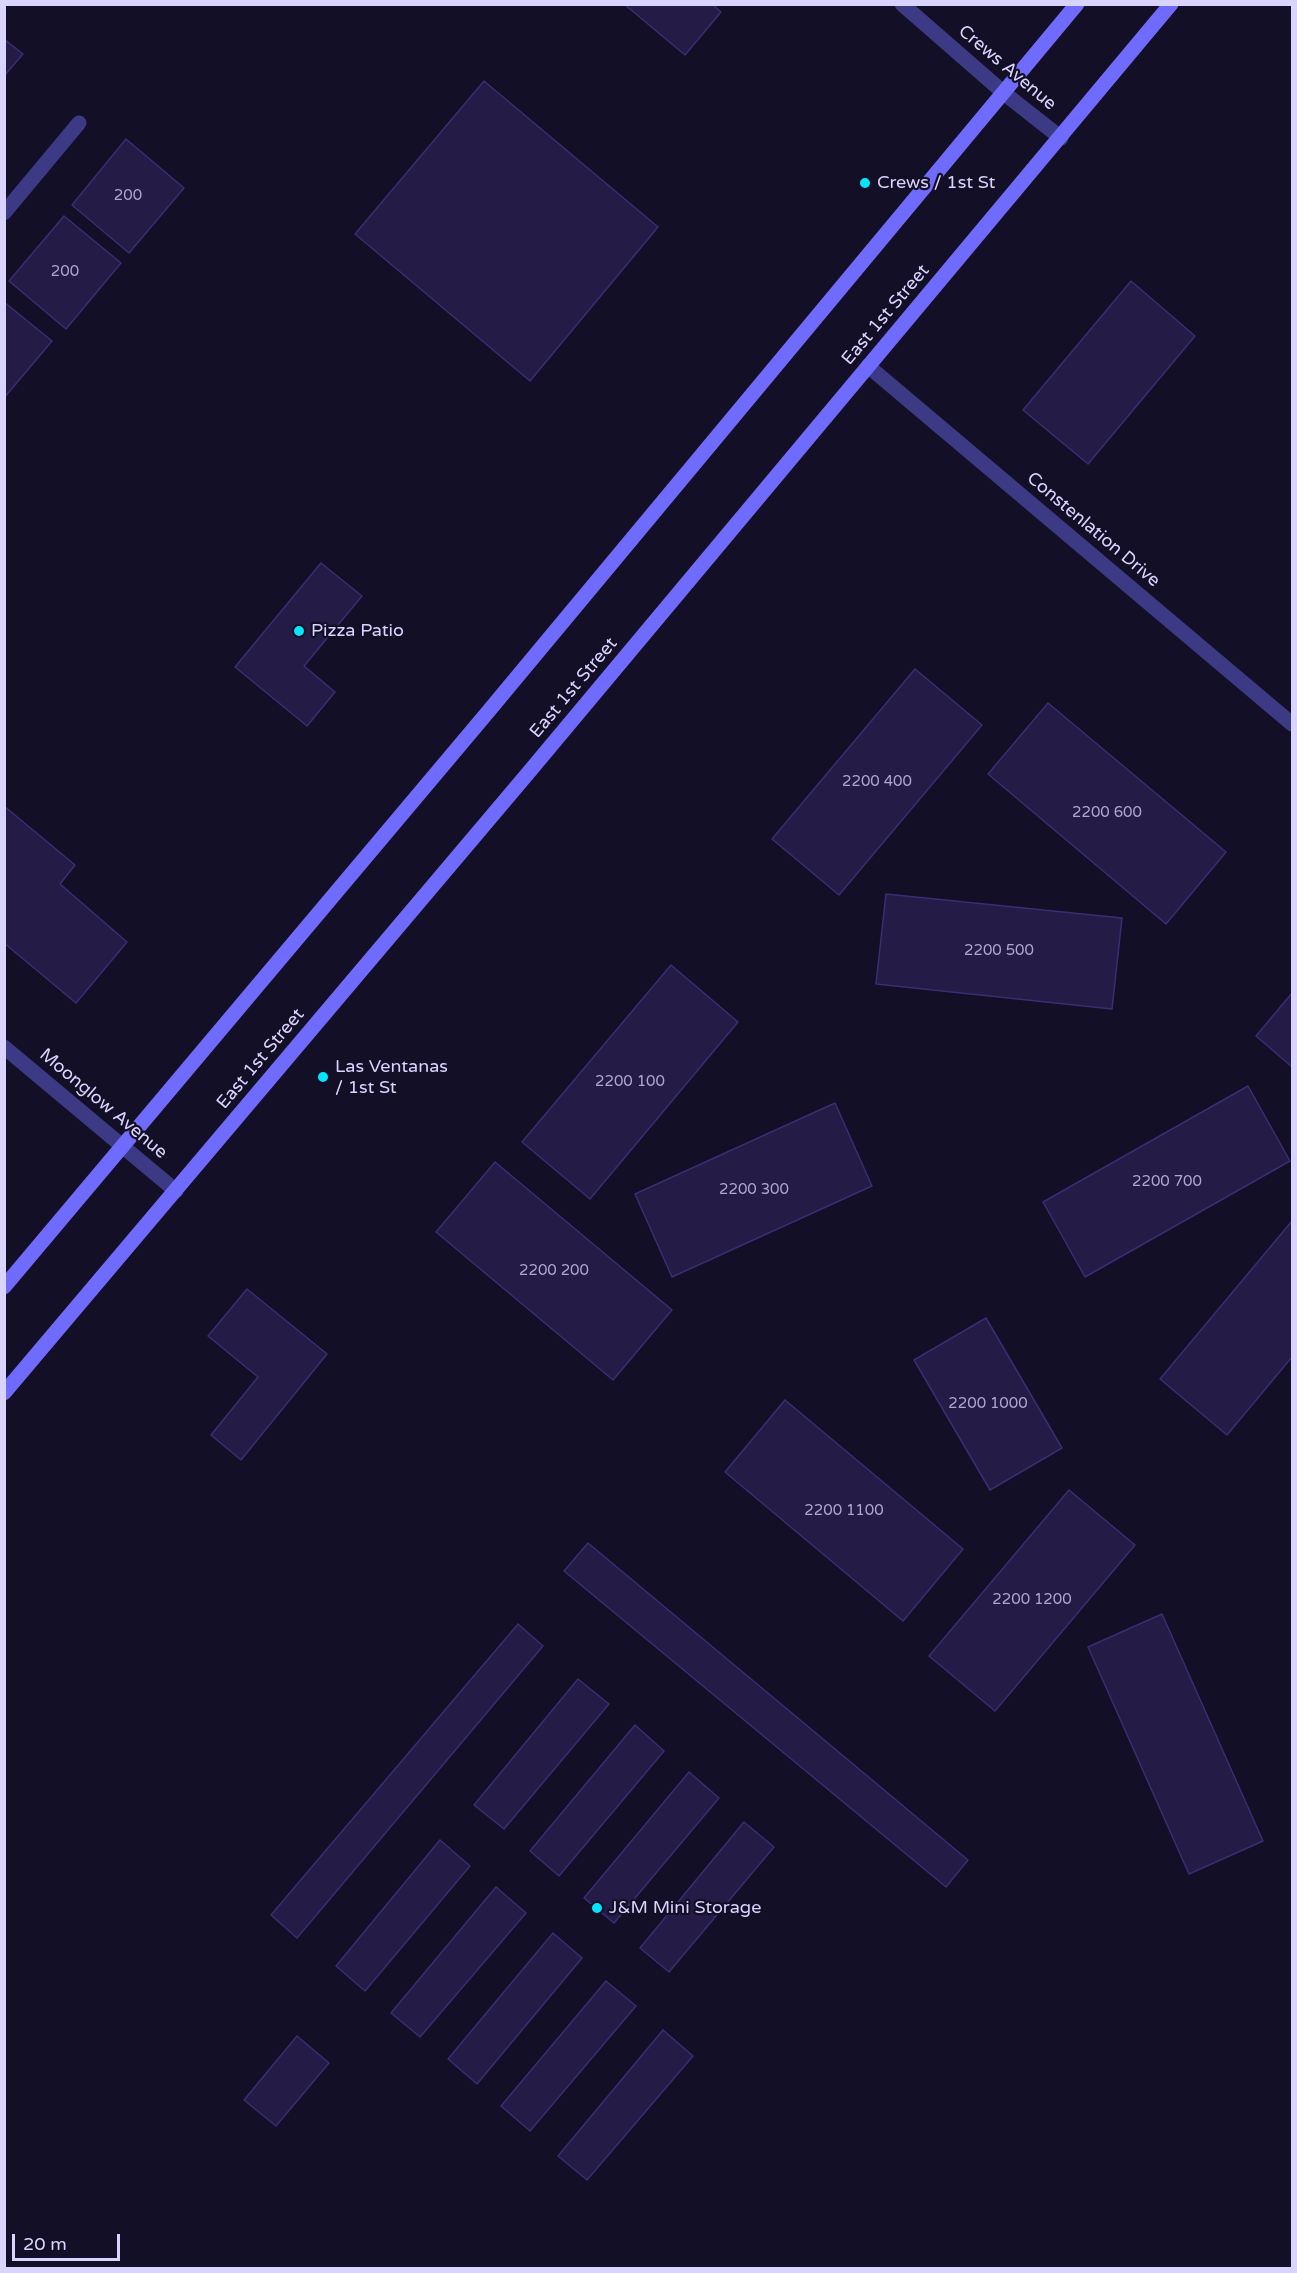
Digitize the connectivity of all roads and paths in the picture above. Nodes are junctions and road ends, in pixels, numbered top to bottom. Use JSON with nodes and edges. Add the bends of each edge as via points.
{"nodes":[{"id":1,"x":902,"y":4,"type":"edge"},
{"id":2,"x":1077,"y":4,"type":"edge"},
{"id":3,"x":1171,"y":4,"type":"edge"},
{"id":4,"x":1004,"y":93,"type":"junction"},
{"id":5,"x":79,"y":123,"type":"dead end"},
{"id":6,"x":1061,"y":138,"type":"junction"},
{"id":7,"x":4,"y":213,"type":"edge"},
{"id":8,"x":868,"y":366,"type":"junction"},
{"id":9,"x":1293,"y":724,"type":"edge"},
{"id":10,"x":4,"y":1047,"type":"edge"},
{"id":11,"x":122,"y":1147,"type":"junction"},
{"id":12,"x":176,"y":1191,"type":"junction"},
{"id":13,"x":4,"y":1287,"type":"edge"},
{"id":14,"x":4,"y":1394,"type":"edge"}],
"edges":[{"from":1,"to":4,"type":"street","name":"Crews Avenue"},
{"from":2,"to":4,"type":"main road"},
{"from":3,"to":6,"type":"main road","name":"East 1st Street"},
{"from":4,"to":6,"type":"street","name":"Crews Avenue"},
{"from":4,"to":11,"type":"main road"},
{"from":5,"to":7,"type":"street"},
{"from":6,"to":8,"type":"main road","name":"East 1st Street"},
{"from":8,"to":9,"type":"street","name":"Constenlation Drive"},
{"from":8,"to":12,"type":"main road","name":"East 1st Street"},
{"from":10,"to":11,"type":"street","name":"Moonglow Avenue"},
{"from":11,"to":12,"type":"street","name":"Moonglow Avenue"},
{"from":11,"to":13,"type":"main road"},
{"from":12,"to":14,"type":"main road","name":"East 1st Street"}]}
